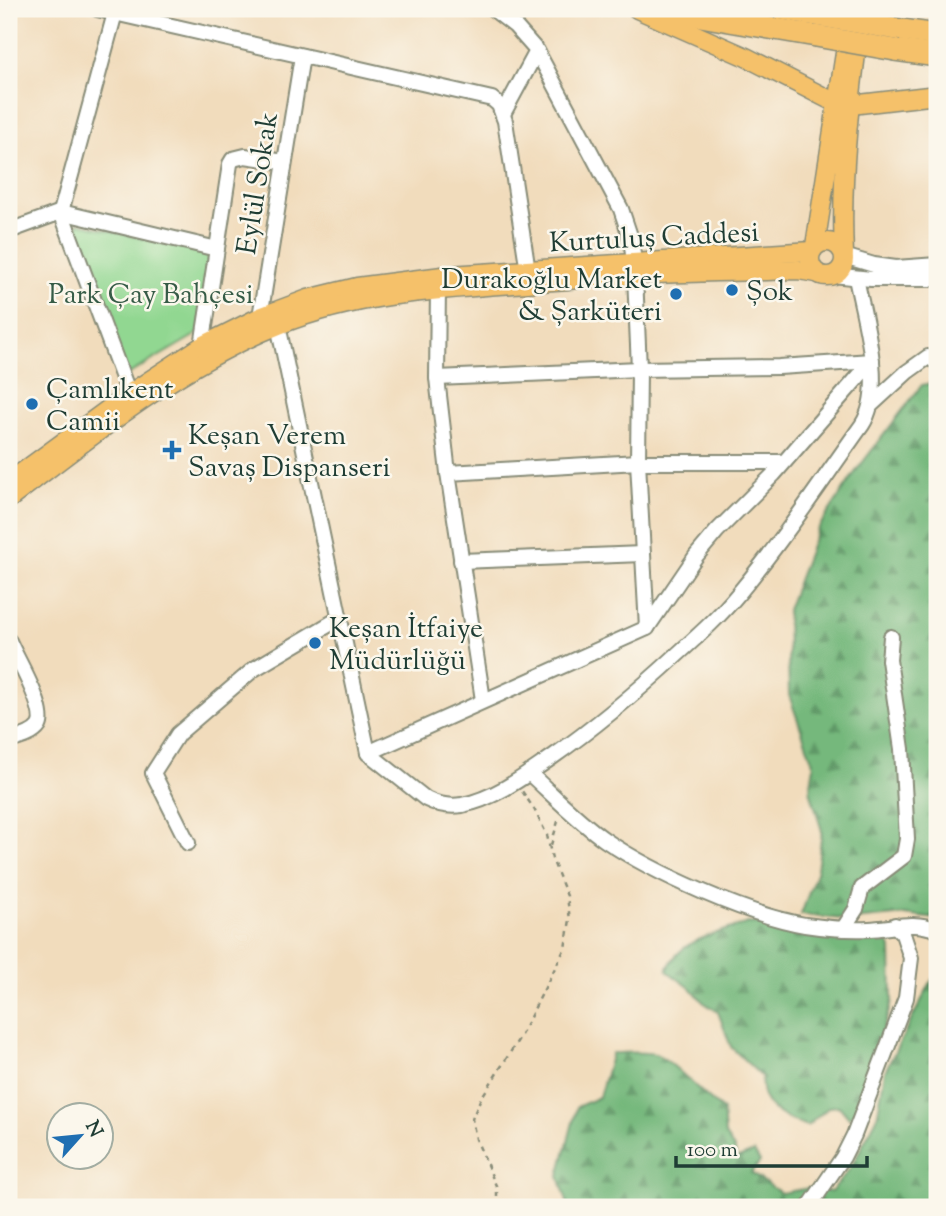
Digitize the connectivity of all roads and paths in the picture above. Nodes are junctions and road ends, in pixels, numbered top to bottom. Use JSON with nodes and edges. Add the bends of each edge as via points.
{"nodes":[{"id":1,"x":97,"y":9,"type":"edge"},
{"id":2,"x":493,"y":9,"type":"edge"},
{"id":3,"x":637,"y":9,"type":"edge"},
{"id":4,"x":660,"y":9,"type":"edge"},
{"id":5,"x":782,"y":9,"type":"edge"},
{"id":6,"x":853,"y":9,"type":"edge"},
{"id":7,"x":862,"y":9,"type":"edge"},
{"id":8,"x":115,"y":13,"type":"junction"},
{"id":9,"x":937,"y":35,"type":"edge"},
{"id":10,"x":537,"y":51,"type":"junction"},
{"id":11,"x":302,"y":56,"type":"junction"},
{"id":12,"x":937,"y":56,"type":"edge"},
{"id":13,"x":937,"y":95,"type":"edge"},
{"id":14,"x":844,"y":105,"type":"junction"},
{"id":15,"x":503,"y":114,"type":"junction"},
{"id":16,"x":284,"y":162,"type":"junction"},
{"id":17,"x":61,"y":212,"type":"junction"},
{"id":18,"x":9,"y":231,"type":"edge"},
{"id":19,"x":217,"y":248,"type":"junction"},
{"id":20,"x":813,"y":249,"type":"junction"},
{"id":21,"x":844,"y":255,"type":"junction"},
{"id":22,"x":937,"y":265,"type":"edge"},
{"id":23,"x":635,"y":268,"type":"junction"},
{"id":24,"x":825,"y":274,"type":"junction"},
{"id":25,"x":528,"y":276,"type":"junction"},
{"id":26,"x":856,"y":278,"type":"junction"},
{"id":27,"x":937,"y":279,"type":"edge"},
{"id":28,"x":438,"y":288,"type":"junction"},
{"id":29,"x":260,"y":317,"type":"junction"},
{"id":30,"x":278,"y":325,"type":"junction"},
{"id":31,"x":202,"y":346,"type":"junction"},
{"id":32,"x":872,"y":360,"type":"junction"},
{"id":33,"x":937,"y":362,"type":"edge"},
{"id":34,"x":639,"y":369,"type":"junction"},
{"id":35,"x":437,"y":378,"type":"junction"},
{"id":36,"x":129,"y":394,"type":"junction"},
{"id":37,"x":871,"y":405,"type":"junction"},
{"id":38,"x":638,"y":462,"type":"junction"},
{"id":39,"x":783,"y":462,"type":"junction"},
{"id":40,"x":448,"y":473,"type":"junction"},
{"id":41,"x":9,"y":485,"type":"edge"},
{"id":42,"x":643,"y":554,"type":"junction"},
{"id":43,"x":461,"y":561,"type":"junction"},
{"id":44,"x":340,"y":618,"type":"junction"},
{"id":45,"x":647,"y":628,"type":"junction"},
{"id":46,"x":891,"y":637,"type":"dead end"},
{"id":47,"x":9,"y":641,"type":"edge"},
{"id":48,"x":483,"y":700,"type":"junction"},
{"id":49,"x":9,"y":741,"type":"edge"},
{"id":50,"x":368,"y":753,"type":"junction"},
{"id":51,"x":529,"y":773,"type":"junction"},
{"id":52,"x":515,"y":781,"type":"junction"},
{"id":53,"x":557,"y":799,"type":"junction"},
{"id":54,"x":188,"y":843,"type":"dead end"},
{"id":55,"x":550,"y":848,"type":"junction"},
{"id":56,"x":895,"y":925,"type":"junction"},
{"id":57,"x":843,"y":929,"type":"junction"},
{"id":58,"x":937,"y":930,"type":"edge"},
{"id":59,"x":497,"y":1207,"type":"edge"},
{"id":60,"x":809,"y":1207,"type":"edge"}],
"edges":[{"from":1,"to":8,"type":"street"},
{"from":2,"to":10,"type":"street"},
{"from":3,"to":14,"type":"main road"},
{"from":4,"to":12,"type":"highway","bridge":true},
{"from":5,"to":9,"type":"highway","bridge":true},
{"from":6,"to":14,"type":"main road"},
{"from":7,"to":14,"type":"main road"},
{"from":8,"to":11,"type":"street"},
{"from":8,"to":17,"type":"street"},
{"from":10,"to":15,"type":"street"},
{"from":10,"to":23,"type":"street","via":[[621,209]]},
{"from":11,"to":15,"type":"street","via":[[484,96],[499,105]]},
{"from":11,"to":16,"type":"street","name":"Eylül Sokak"},
{"from":13,"to":14,"type":"main road"},
{"from":14,"to":20,"type":"main road"},
{"from":14,"to":21,"type":"main road"},
{"from":15,"to":25,"type":"street"},
{"from":16,"to":19,"type":"street","via":[[245,156],[233,159]]},
{"from":16,"to":29,"type":"street","name":"Eylül Sokak"},
{"from":17,"to":18,"type":"street"},
{"from":17,"to":19,"type":"street"},
{"from":17,"to":36,"type":"street"},
{"from":19,"to":31,"type":"street"},
{"from":20,"to":21,"type":"main road","via":[[831,242]]},
{"from":20,"to":23,"type":"main road","name":"Kurtuluş Caddesi"},
{"from":20,"to":24,"type":"main road","via":[[810,261]]},
{"from":21,"to":22,"type":"street","via":[[896,268]]},
{"from":21,"to":24,"type":"main road","via":[[844,265]]},
{"from":23,"to":24,"type":"main road","name":"Kurtuluş Caddesi"},
{"from":23,"to":25,"type":"main road","name":"Kurtuluş Caddesi"},
{"from":23,"to":34,"type":"street"},
{"from":24,"to":26,"type":"street","name":"Kurtuluş Caddesi"},
{"from":25,"to":28,"type":"main road","name":"Kurtuluş Caddesi"},
{"from":25,"to":29,"type":"main road","name":"Kurtuluş Caddesi","via":[[410,279],[357,287]]},
{"from":26,"to":27,"type":"street","name":"Kurtuluş Caddesi"},
{"from":26,"to":32,"type":"street"},
{"from":28,"to":30,"type":"main road","name":"Kurtuluş Caddesi","via":[[326,309]]},
{"from":28,"to":35,"type":"street"},
{"from":29,"to":31,"type":"main road","name":"Kurtuluş Caddesi"},
{"from":30,"to":41,"type":"main road","name":"Kurtuluş Caddesi","via":[[222,351]]},
{"from":30,"to":44,"type":"street"},
{"from":31,"to":36,"type":"main road","name":"Kurtuluş Caddesi"},
{"from":32,"to":34,"type":"street"},
{"from":32,"to":37,"type":"street"},
{"from":32,"to":39,"type":"street"},
{"from":33,"to":37,"type":"street","via":[[928,357]]},
{"from":34,"to":35,"type":"street"},
{"from":34,"to":38,"type":"street"},
{"from":35,"to":40,"type":"street"},
{"from":36,"to":41,"type":"main road","name":"Kurtuluş Caddesi"},
{"from":37,"to":51,"type":"street","via":[[862,425],[726,607],[617,709]]},
{"from":38,"to":39,"type":"street"},
{"from":38,"to":40,"type":"street"},
{"from":38,"to":42,"type":"street"},
{"from":39,"to":45,"type":"street","via":[[695,556]]},
{"from":40,"to":43,"type":"street"},
{"from":42,"to":43,"type":"street"},
{"from":42,"to":45,"type":"street"},
{"from":43,"to":48,"type":"street"},
{"from":44,"to":50,"type":"street"},
{"from":44,"to":54,"type":"street","via":[[254,669],[178,734],[153,773]]},
{"from":45,"to":48,"type":"street"},
{"from":46,"to":57,"type":"street","via":[[889,660],[902,749],[907,839],[904,856],[862,888]]},
{"from":47,"to":49,"type":"street","via":[[41,716],[33,732]]},
{"from":48,"to":50,"type":"street"},
{"from":50,"to":52,"type":"street","via":[[436,804],[472,802]]},
{"from":51,"to":52,"type":"street"},
{"from":51,"to":53,"type":"street"},
{"from":52,"to":55,"type":"path","via":[[534,809]]},
{"from":53,"to":55,"type":"path","via":[[558,824]]},
{"from":53,"to":57,"type":"street","via":[[604,839],[694,887],[753,911],[804,925]]},
{"from":55,"to":59,"type":"path","via":[[570,920],[565,947],[472,1119],[496,1188]]},
{"from":56,"to":57,"type":"street"},
{"from":56,"to":58,"type":"street"},
{"from":56,"to":60,"type":"street","via":[[911,958],[906,998],[855,1135]]}]}
